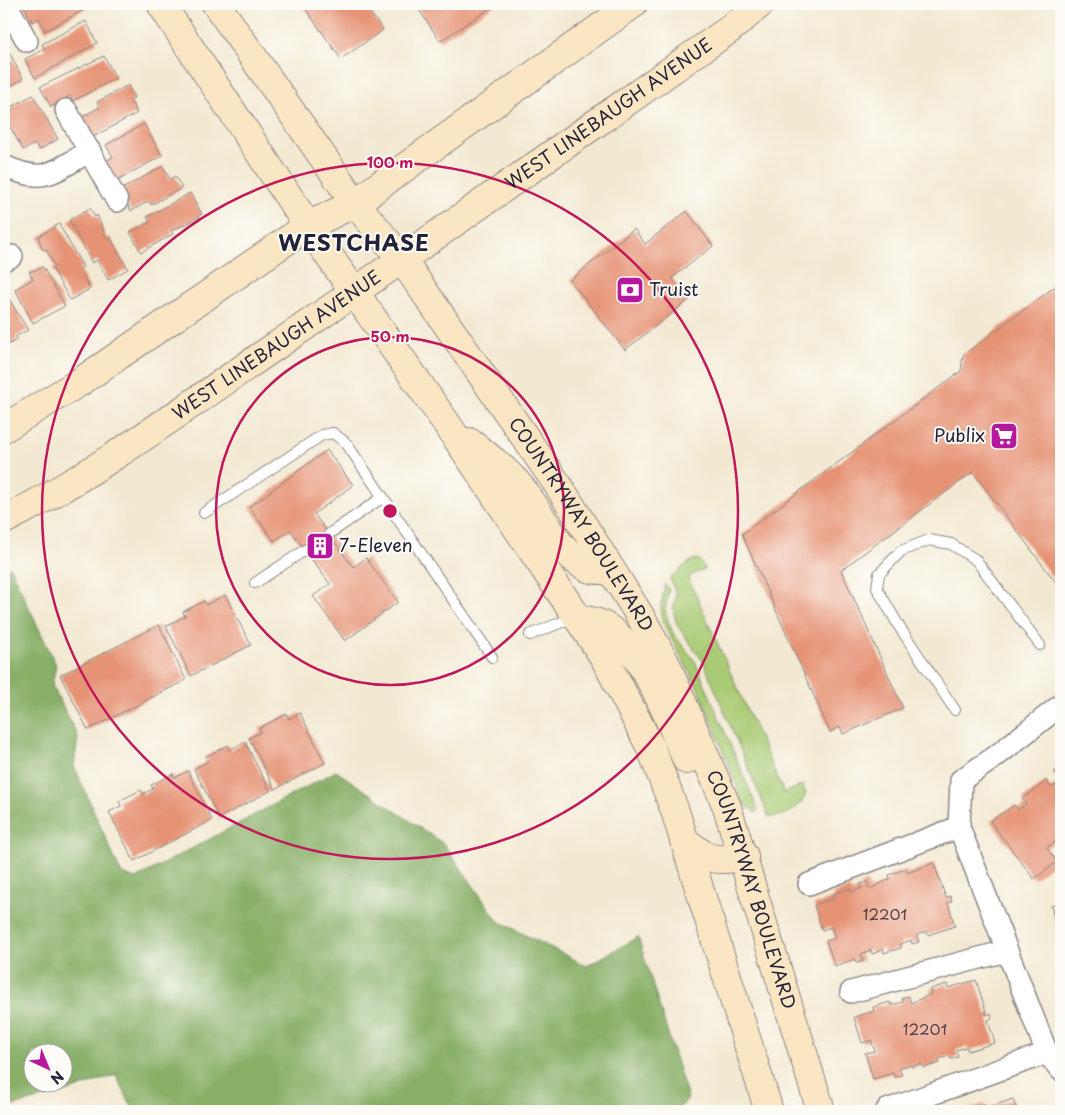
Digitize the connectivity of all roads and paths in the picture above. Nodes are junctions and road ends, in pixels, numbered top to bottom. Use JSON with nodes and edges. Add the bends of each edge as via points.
{"nodes":[{"id":1,"x":161,"y":4,"type":"edge"},
{"id":2,"x":216,"y":4,"type":"edge"},
{"id":3,"x":633,"y":4,"type":"edge"},
{"id":4,"x":760,"y":4,"type":"edge"},
{"id":5,"x":6,"y":5,"type":"edge"},
{"id":6,"x":27,"y":41,"type":"dead end"},
{"id":7,"x":66,"y":110,"type":"dead end"},
{"id":8,"x":90,"y":151,"type":"junction"},
{"id":9,"x":4,"y":166,"type":"edge"},
{"id":10,"x":117,"y":201,"type":"dead end"},
{"id":11,"x":355,"y":203,"type":"junction"},
{"id":12,"x":308,"y":226,"type":"junction"},
{"id":13,"x":400,"y":258,"type":"junction"},
{"id":14,"x":355,"y":291,"type":"junction"},
{"id":15,"x":446,"y":424,"type":"junction"},
{"id":16,"x":4,"y":428,"type":"edge"},
{"id":17,"x":384,"y":497,"type":"junction"},
{"id":18,"x":204,"y":513,"type":"dead end"},
{"id":19,"x":4,"y":520,"type":"edge"},
{"id":20,"x":329,"y":534,"type":"dead end"},
{"id":21,"x":305,"y":550,"type":"dead end"},
{"id":22,"x":611,"y":570,"type":"junction"},
{"id":23,"x":255,"y":583,"type":"dead end"},
{"id":24,"x":579,"y":620,"type":"junction"},
{"id":25,"x":530,"y":635,"type":"dead end"},
{"id":26,"x":1040,"y":645,"type":"dead end"},
{"id":27,"x":492,"y":656,"type":"dead end"},
{"id":28,"x":1061,"y":705,"type":"edge"},
{"id":29,"x":955,"y":710,"type":"dead end"},
{"id":30,"x":959,"y":827,"type":"junction"},
{"id":31,"x":684,"y":840,"type":"junction"},
{"id":32,"x":740,"y":845,"type":"junction"},
{"id":33,"x":809,"y":884,"type":"dead end"},
{"id":34,"x":1006,"y":951,"type":"junction"},
{"id":35,"x":851,"y":992,"type":"dead end"},
{"id":36,"x":1048,"y":1053,"type":"junction"},
{"id":37,"x":1061,"y":1070,"type":"edge"},
{"id":38,"x":887,"y":1110,"type":"dead end"},
{"id":39,"x":769,"y":1111,"type":"edge"},
{"id":40,"x":821,"y":1111,"type":"edge"}],
"edges":[{"from":1,"to":12,"type":"street"},
{"from":2,"to":11,"type":"street","name":"COUNTRYWAY BOULEVARD"},
{"from":3,"to":11,"type":"street"},
{"from":4,"to":13,"type":"street","name":"WEST LINEBAUGH AVENUE","via":[[722,35]]},
{"from":5,"to":6,"type":"street"},
{"from":7,"to":8,"type":"street"},
{"from":8,"to":9,"type":"street","via":[[46,175],[24,175]]},
{"from":8,"to":10,"type":"street"},
{"from":11,"to":12,"type":"street"},
{"from":11,"to":13,"type":"street","name":"COUNTRYWAY BOULEVARD"},
{"from":12,"to":14,"type":"street"},
{"from":12,"to":16,"type":"street","via":[[80,382]]},
{"from":13,"to":14,"type":"street","name":"WEST LINEBAUGH AVENUE"},
{"from":13,"to":22,"type":"street","name":"COUNTRYWAY BOULEVARD","via":[[558,485]]},
{"from":14,"to":15,"type":"street"},
{"from":14,"to":19,"type":"street","name":"WEST LINEBAUGH AVENUE","via":[[144,436]]},
{"from":15,"to":22,"type":"street","via":[[514,480],[552,534],[576,559],[590,569]]},
{"from":15,"to":24,"type":"street"},
{"from":17,"to":18,"type":"lane","via":[[346,443],[333,433],[322,435]]},
{"from":17,"to":20,"type":"lane"},
{"from":17,"to":27,"type":"lane"},
{"from":21,"to":23,"type":"lane"},
{"from":22,"to":32,"type":"street","name":"COUNTRYWAY BOULEVARD","via":[[666,662]]},
{"from":24,"to":25,"type":"lane","via":[[562,622]]},
{"from":24,"to":31,"type":"street","via":[[604,656],[651,748]]},
{"from":24,"to":32,"type":"street","via":[[588,619],[618,634],[638,659],[718,821]]},
{"from":26,"to":29,"type":"lane","via":[[976,560],[950,544],[929,540],[901,551],[879,574],[877,588]]},
{"from":28,"to":30,"type":"street","via":[[961,780]]},
{"from":30,"to":33,"type":"street"},
{"from":30,"to":34,"type":"street"},
{"from":31,"to":32,"type":"street","via":[[701,854],[721,861]]},
{"from":31,"to":39,"type":"street"},
{"from":32,"to":40,"type":"street","name":"COUNTRYWAY BOULEVARD"},
{"from":34,"to":35,"type":"street"},
{"from":34,"to":36,"type":"street"},
{"from":36,"to":37,"type":"street"},
{"from":36,"to":38,"type":"street"}]}
